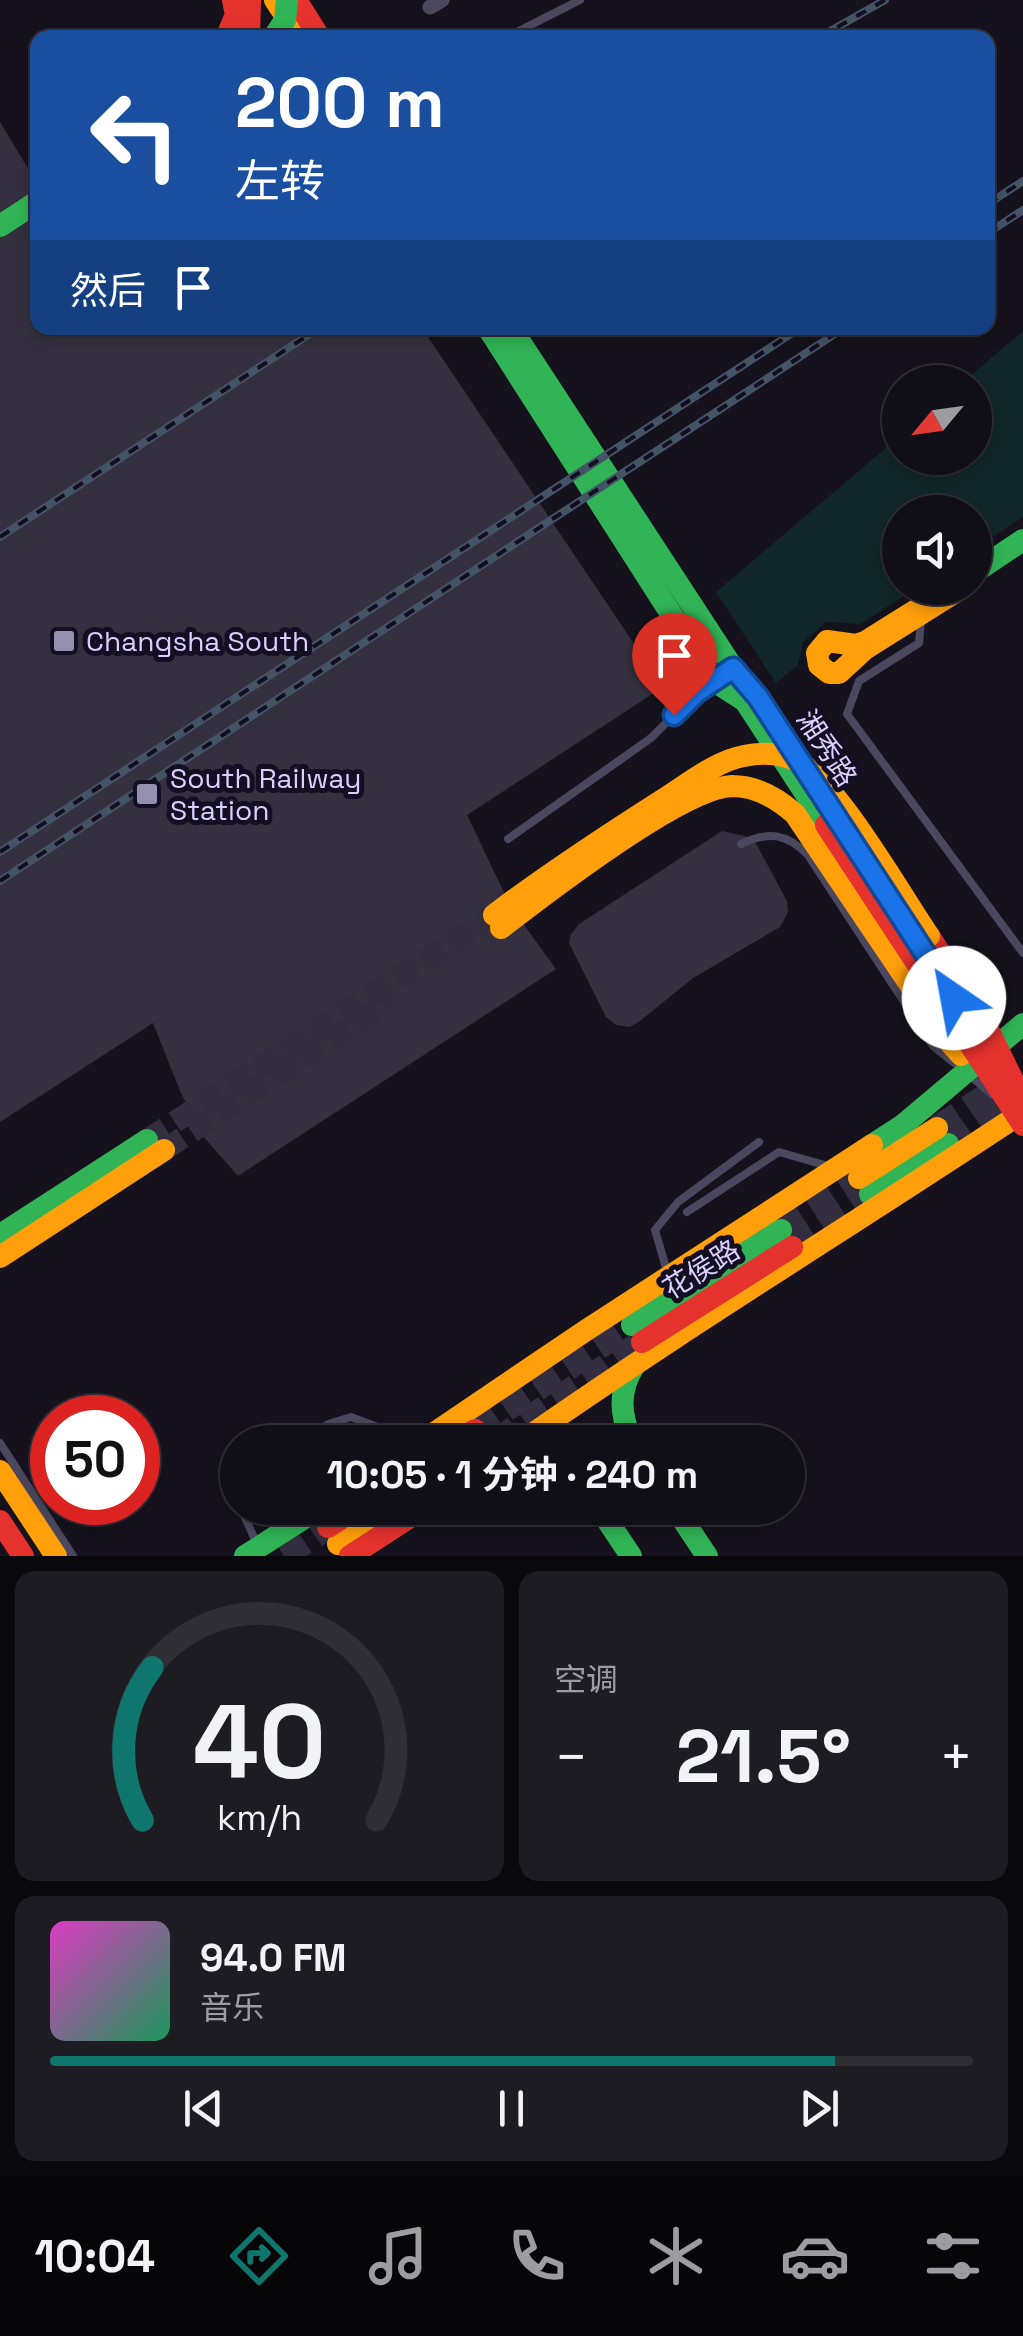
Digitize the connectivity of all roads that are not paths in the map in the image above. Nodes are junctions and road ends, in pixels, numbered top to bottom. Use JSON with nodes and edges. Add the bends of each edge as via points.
{"nodes":[{"id":1,"x":233,"y":0,"type":"edge"},
{"id":2,"x":250,"y":0,"type":"edge"},
{"id":3,"x":275,"y":0,"type":"edge"},
{"id":4,"x":287,"y":0,"type":"edge"},
{"id":5,"x":296,"y":0,"type":"edge"},
{"id":6,"x":580,"y":0,"type":"edge"},
{"id":7,"x":229,"y":30,"type":"edge"},
{"id":8,"x":249,"y":30,"type":"edge"},
{"id":9,"x":278,"y":30,"type":"edge"},
{"id":10,"x":295,"y":30,"type":"edge"},
{"id":11,"x":315,"y":30,"type":"edge"},
{"id":12,"x":521,"y":30,"type":"edge"},
{"id":13,"x":30,"y":206,"type":"edge"},
{"id":14,"x":0,"y":226,"type":"edge"},
{"id":15,"x":493,"y":335,"type":"edge"},
{"id":16,"x":515,"y":335,"type":"edge"},
{"id":17,"x":1023,"y":540,"type":"edge"},
{"id":18,"x":1023,"y":548,"type":"edge"},
{"id":19,"x":992,"y":563,"type":"edge"},
{"id":20,"x":992,"y":565,"type":"edge"},
{"id":21,"x":929,"y":605,"type":"edge"},
{"id":22,"x":931,"y":605,"type":"edge"},
{"id":23,"x":922,"y":610,"type":"junction"},
{"id":24,"x":724,"y":674,"type":"junction"},
{"id":25,"x":508,"y":838,"type":"dead end"},
{"id":26,"x":741,"y":844,"type":"dead end"},
{"id":27,"x":1023,"y":952,"type":"edge"},
{"id":28,"x":1023,"y":1024,"type":"edge"},
{"id":29,"x":980,"y":1059,"type":"junction"},
{"id":30,"x":1022,"y":1111,"type":"edge"},
{"id":31,"x":942,"y":1136,"type":"tunnel mouth"},
{"id":32,"x":759,"y":1142,"type":"dead end"},
{"id":33,"x":837,"y":1169,"type":"junction"},
{"id":34,"x":864,"y":1186,"type":"tunnel mouth"},
{"id":35,"x":687,"y":1212,"type":"dead end"},
{"id":36,"x":0,"y":1236,"type":"edge"},
{"id":37,"x":787,"y":1239,"type":"tunnel mouth"},
{"id":38,"x":0,"y":1257,"type":"edge"},
{"id":39,"x":668,"y":1277,"type":"junction"},
{"id":40,"x":638,"y":1342,"type":"junction"},
{"id":41,"x":326,"y":1425,"type":"edge"},
{"id":42,"x":373,"y":1425,"type":"edge"},
{"id":43,"x":445,"y":1425,"type":"edge"},
{"id":44,"x":542,"y":1425,"type":"edge"},
{"id":45,"x":624,"y":1425,"type":"edge"},
{"id":46,"x":0,"y":1443,"type":"edge"},
{"id":47,"x":0,"y":1471,"type":"edge"},
{"id":48,"x":0,"y":1496,"type":"edge"},
{"id":49,"x":0,"y":1521,"type":"edge"},
{"id":50,"x":246,"y":1525,"type":"edge"},
{"id":51,"x":365,"y":1525,"type":"edge"},
{"id":52,"x":611,"y":1525,"type":"edge"},
{"id":53,"x":686,"y":1525,"type":"edge"},
{"id":54,"x":334,"y":1534,"type":"edge"},
{"id":55,"x":252,"y":1552,"type":"edge"},
{"id":56,"x":7,"y":1553,"type":"edge"},
{"id":57,"x":40,"y":1556,"type":"edge"},
{"id":58,"x":56,"y":1556,"type":"edge"},
{"id":59,"x":73,"y":1556,"type":"edge"},
{"id":60,"x":632,"y":1556,"type":"edge"},
{"id":61,"x":707,"y":1556,"type":"edge"}],
"edges":[{"from":1,"to":7,"type":"main road"},
{"from":2,"to":8,"type":"main road"},
{"from":3,"to":10,"type":"main road"},
{"from":4,"to":9,"type":"main road","bridge":true},
{"from":5,"to":11,"type":"main road"},
{"from":6,"to":12,"type":"lane"},
{"from":13,"to":14,"type":"main road"},
{"from":15,"to":24,"type":"main road"},
{"from":16,"to":24,"type":"main road","name":"湘秀路"},
{"from":17,"to":19,"type":"main road"},
{"from":18,"to":20,"type":"main road"},
{"from":21,"to":23,"type":"main road"},
{"from":22,"to":23,"type":"main road"},
{"from":23,"to":27,"type":"lane","via":[[919,643],[859,681],[847,714]]},
{"from":24,"to":25,"type":"lane","via":[[651,738]]},
{"from":24,"to":29,"type":"main road","name":"湘秀路","via":[[758,697]]},
{"from":26,"to":29,"type":"lane","via":[[784,836],[808,854],[934,1046]]},
{"from":28,"to":29,"type":"main road"},
{"from":29,"to":29,"type":"main road","bridge":true,"via":[[982,1017],[824,781],[779,755],[741,756],[700,776],[554,868],[498,922],[682,804],[741,786],[769,794],[795,814],[946,1038]]},
{"from":29,"to":30,"type":"main road"},
{"from":29,"to":30,"type":"main road"},
{"from":29,"to":33,"type":"main road","via":[[903,1125]]},
{"from":30,"to":40,"type":"main road","via":[[835,1237]]},
{"from":31,"to":34,"type":"main road"},
{"from":32,"to":39,"type":"lane","via":[[678,1202],[655,1230]]},
{"from":33,"to":35,"type":"lane","via":[[779,1152]]},
{"from":33,"to":39,"type":"main road"},
{"from":36,"to":38,"type":"main road","via":[[155,1145]]},
{"from":37,"to":40,"type":"main road","name":"花侯路"},
{"from":39,"to":43,"type":"main road"},
{"from":40,"to":44,"type":"main road"},
{"from":40,"to":45,"type":"main road","via":[[624,1381]]},
{"from":41,"to":42,"type":"lane","via":[[351,1417]]},
{"from":46,"to":59,"type":"lane"},
{"from":47,"to":58,"type":"main road"},
{"from":48,"to":57,"type":"main road"},
{"from":49,"to":56,"type":"main road"},
{"from":50,"to":55,"type":"lane"},
{"from":51,"to":54,"type":"main road"},
{"from":52,"to":60,"type":"main road"},
{"from":53,"to":61,"type":"main road"},
{"from":54,"to":55,"type":"main road"}]}
